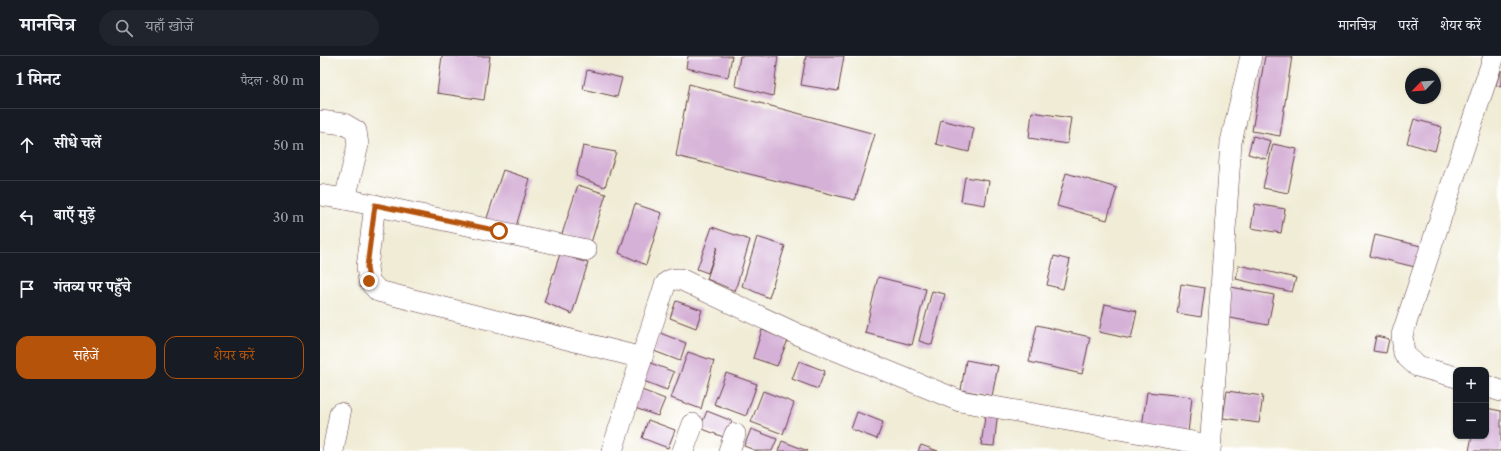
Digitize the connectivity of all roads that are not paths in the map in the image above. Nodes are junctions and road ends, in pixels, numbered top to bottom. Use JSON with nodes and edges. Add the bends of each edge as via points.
{"nodes":[{"id":1,"x":1251,"y":56,"type":"edge"},
{"id":2,"x":1494,"y":56,"type":"edge"},
{"id":3,"x":320,"y":121,"type":"edge"},
{"id":4,"x":320,"y":195,"type":"edge"},
{"id":5,"x":345,"y":199,"type":"junction"},
{"id":6,"x":375,"y":205,"type":"junction"},
{"id":7,"x":586,"y":250,"type":"dead end"},
{"id":8,"x":642,"y":358,"type":"junction"},
{"id":9,"x":1453,"y":376,"type":"edge"},
{"id":10,"x":1489,"y":387,"type":"edge"},
{"id":11,"x":1501,"y":391,"type":"edge"},
{"id":12,"x":340,"y":413,"type":"dead end"},
{"id":13,"x":693,"y":424,"type":"dead end"},
{"id":14,"x":1210,"y":448,"type":"edge"},
{"id":15,"x":333,"y":451,"type":"edge"},
{"id":16,"x":612,"y":451,"type":"edge"},
{"id":17,"x":683,"y":451,"type":"edge"}],
"edges":[{"from":1,"to":14,"type":"street","via":[[1231,142]]},
{"from":2,"to":9,"type":"street","via":[[1402,335],[1404,354],[1417,366]]},
{"from":3,"to":5,"type":"street","via":[[344,124],[356,131],[358,145]]},
{"from":4,"to":5,"type":"street"},
{"from":5,"to":6,"type":"street"},
{"from":6,"to":7,"type":"street"},
{"from":6,"to":8,"type":"street","via":[[367,267],[369,281],[378,291]]},
{"from":8,"to":14,"type":"street","via":[[665,285],[672,279],[680,279],[799,335],[960,401]]},
{"from":8,"to":16,"type":"street"},
{"from":10,"to":11,"type":"street"},
{"from":12,"to":15,"type":"street"},
{"from":13,"to":17,"type":"street"}]}
